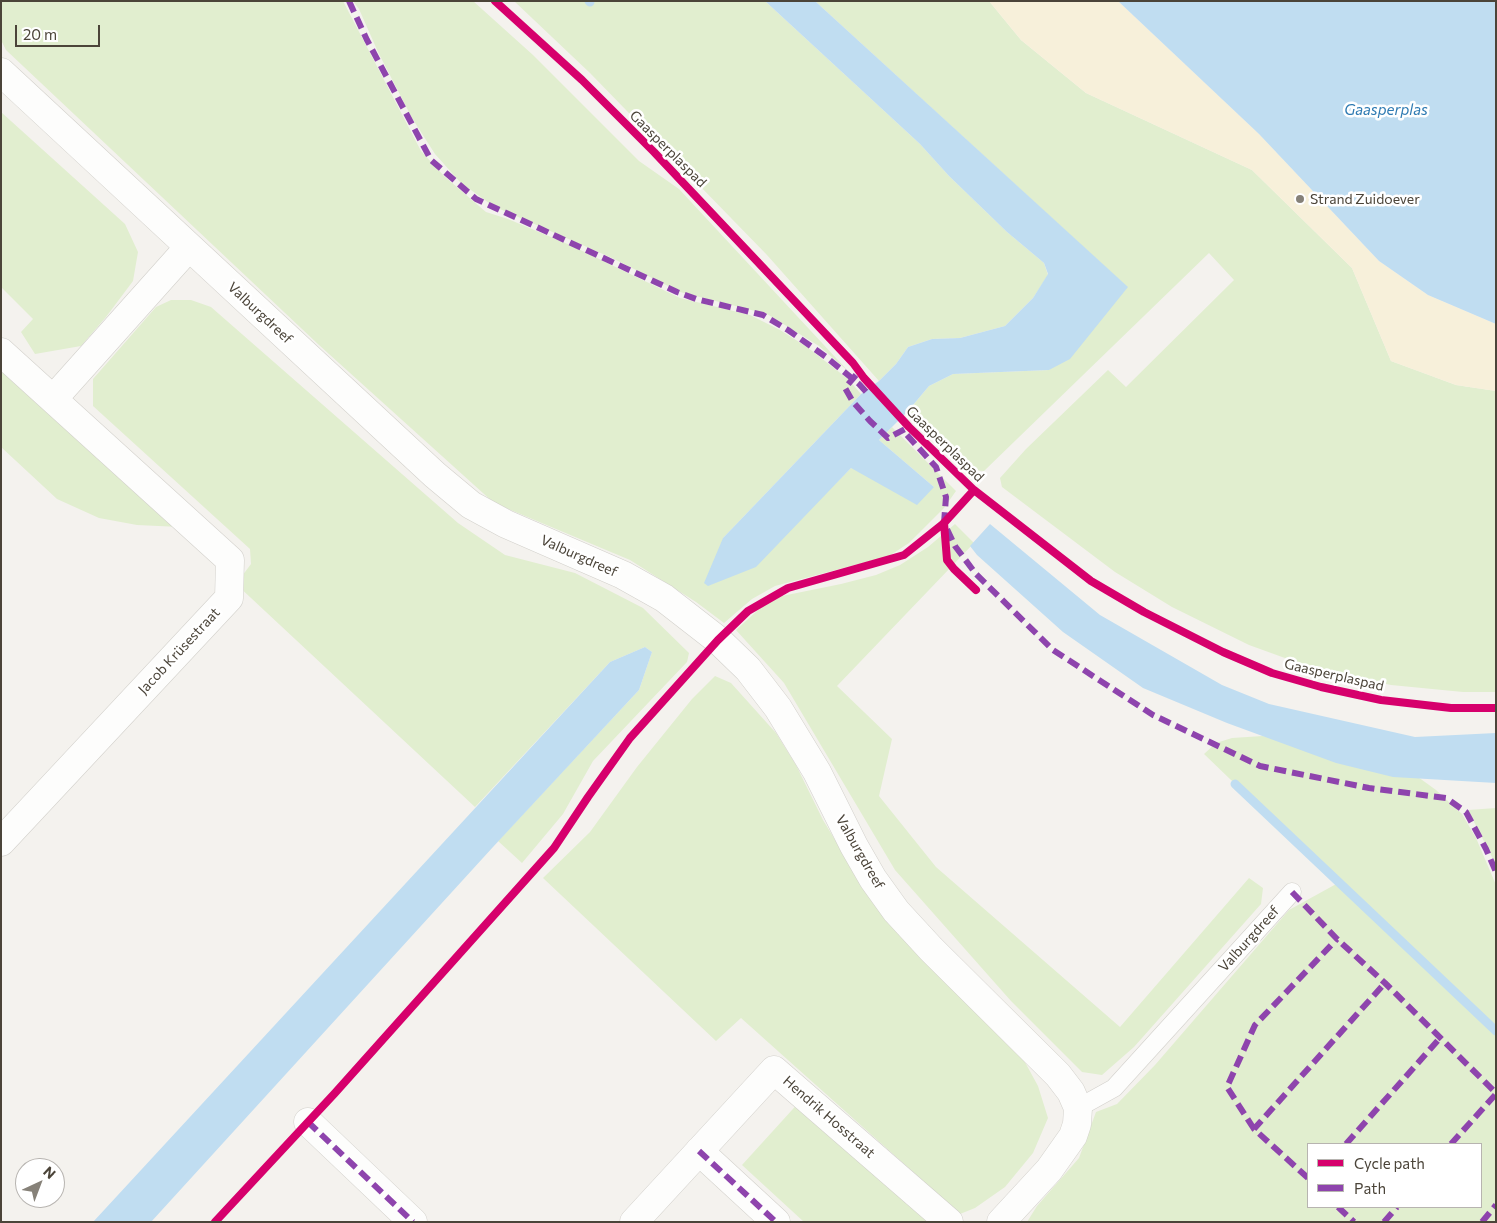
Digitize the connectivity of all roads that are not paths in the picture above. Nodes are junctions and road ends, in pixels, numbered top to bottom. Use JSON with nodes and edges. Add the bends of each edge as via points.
{"nodes":[{"id":1,"x":1,"y":72,"type":"edge"},
{"id":2,"x":189,"y":247,"type":"junction"},
{"id":3,"x":1,"y":352,"type":"edge"},
{"id":4,"x":54,"y":398,"type":"junction"},
{"id":5,"x":1,"y":842,"type":"edge"},
{"id":6,"x":1292,"y":892,"type":"dead end"},
{"id":7,"x":1078,"y":1108,"type":"junction"},
{"id":8,"x":308,"y":1122,"type":"dead end"},
{"id":9,"x":699,"y":1151,"type":"junction"},
{"id":10,"x":414,"y":1222,"type":"edge"},
{"id":11,"x":634,"y":1222,"type":"edge"},
{"id":12,"x":776,"y":1222,"type":"edge"},
{"id":13,"x":949,"y":1222,"type":"edge"},
{"id":14,"x":1001,"y":1222,"type":"edge"}],
"edges":[{"from":1,"to":2,"type":"street","name":"Valburgdreef"},
{"from":2,"to":4,"type":"street"},
{"from":2,"to":7,"type":"street","name":"Valburgdreef","via":[[471,505],[664,598],[718,640],[748,669],[778,708],[817,772],[873,879],[896,911],[1058,1076],[1071,1092]]},
{"from":3,"to":4,"type":"street","name":"Jacob Krüsestraat"},
{"from":4,"to":5,"type":"street","name":"Jacob Krüsestraat","via":[[230,560],[229,598]]},
{"from":6,"to":7,"type":"lane","name":"Valburgdreef","via":[[1114,1088]]},
{"from":7,"to":14,"type":"street","via":[[1073,1136],[1049,1170]]},
{"from":8,"to":10,"type":"street"},
{"from":9,"to":11,"type":"street","name":"Hendrik Hosstraat"},
{"from":9,"to":12,"type":"street"},
{"from":9,"to":13,"type":"street","name":"Hendrik Hosstraat","via":[[774,1070]]}]}
